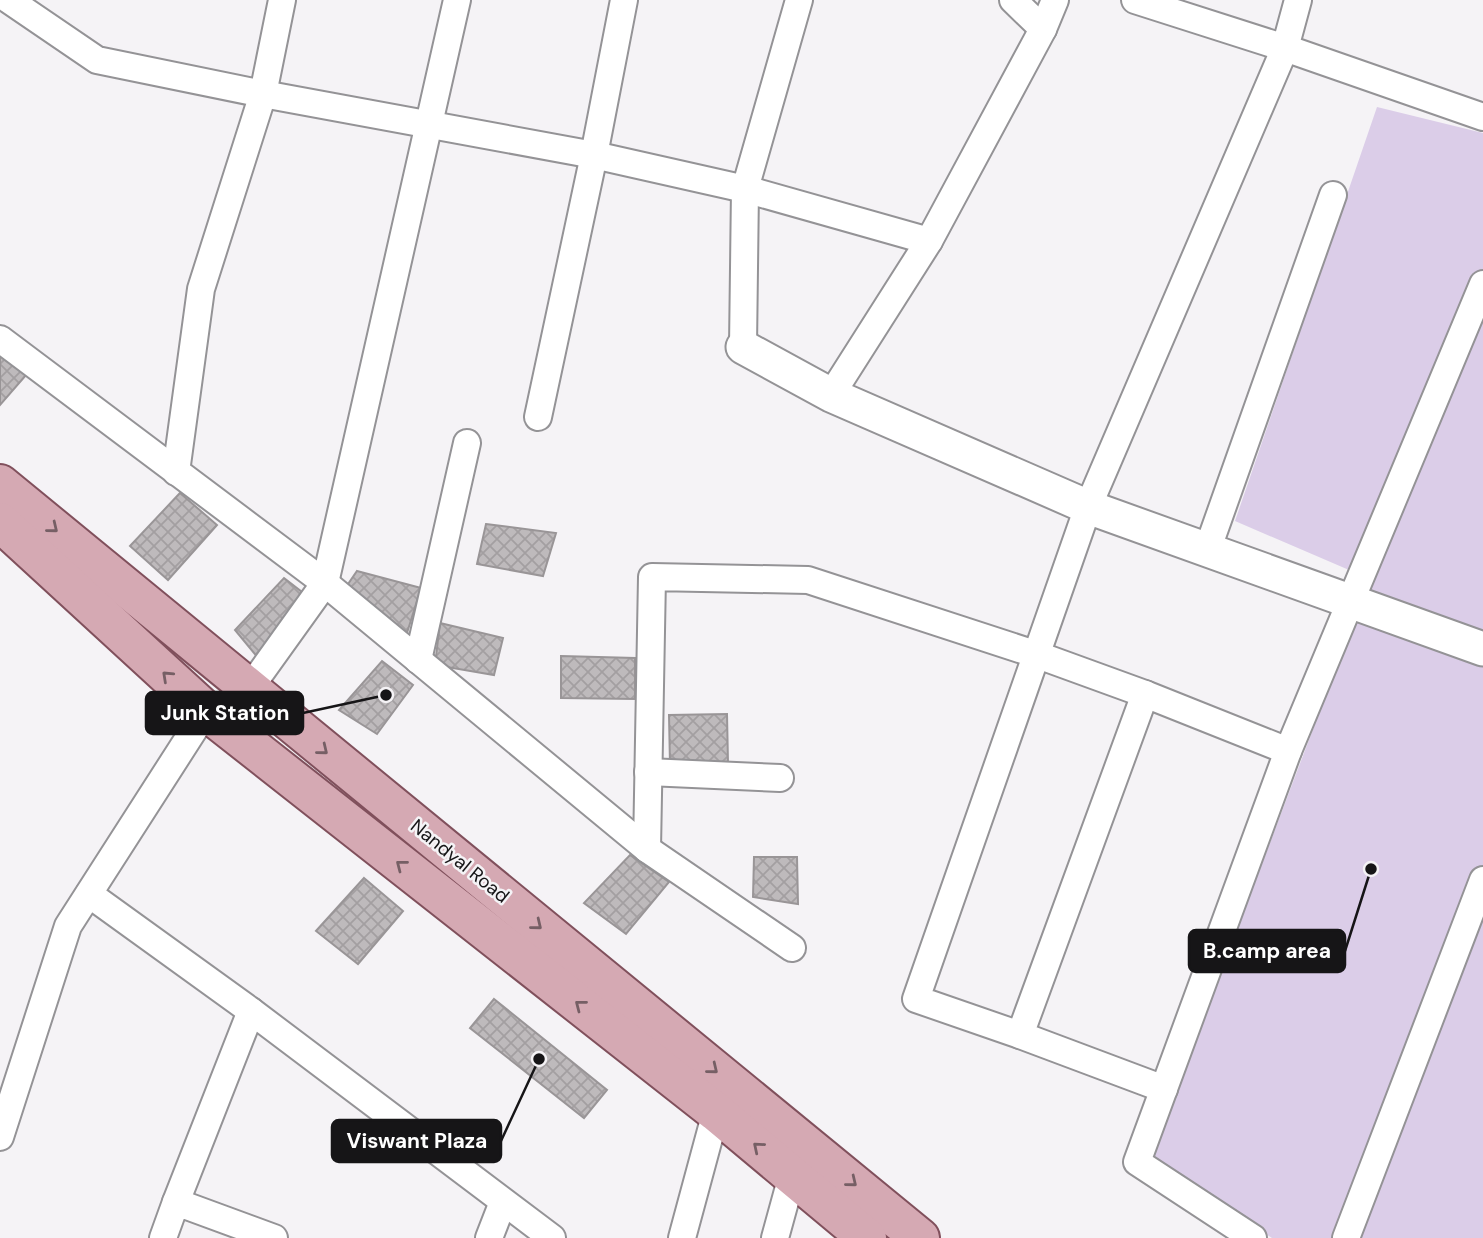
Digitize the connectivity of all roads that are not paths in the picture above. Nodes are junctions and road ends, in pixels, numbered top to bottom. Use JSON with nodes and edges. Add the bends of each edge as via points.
{"nodes":[{"id":1,"x":9,"y":0,"type":"edge"},
{"id":2,"x":282,"y":0,"type":"edge"},
{"id":3,"x":457,"y":0,"type":"edge"},
{"id":4,"x":624,"y":0,"type":"edge"},
{"id":5,"x":799,"y":0,"type":"edge"},
{"id":6,"x":1013,"y":0,"type":"edge"},
{"id":7,"x":1055,"y":0,"type":"edge"},
{"id":8,"x":1135,"y":0,"type":"edge"},
{"id":9,"x":1298,"y":0,"type":"edge"},
{"id":10,"x":1043,"y":29,"type":"junction"},
{"id":11,"x":1285,"y":48,"type":"junction"},
{"id":12,"x":263,"y":94,"type":"junction"},
{"id":13,"x":1483,"y":117,"type":"edge"},
{"id":14,"x":429,"y":125,"type":"junction"},
{"id":15,"x":594,"y":155,"type":"junction"},
{"id":16,"x":745,"y":189,"type":"junction"},
{"id":17,"x":1333,"y":195,"type":"dead end"},
{"id":18,"x":929,"y":241,"type":"junction"},
{"id":19,"x":1483,"y":284,"type":"edge"},
{"id":20,"x":0,"y":338,"type":"edge"},
{"id":21,"x":743,"y":346,"type":"joint"},
{"id":22,"x":831,"y":395,"type":"junction"},
{"id":23,"x":538,"y":417,"type":"dead end"},
{"id":24,"x":467,"y":443,"type":"dead end"},
{"id":25,"x":176,"y":472,"type":"junction"},
{"id":26,"x":0,"y":484,"type":"edge"},
{"id":27,"x":1088,"y":507,"type":"junction"},
{"id":28,"x":0,"y":522,"type":"edge"},
{"id":29,"x":1208,"y":548,"type":"junction"},
{"id":30,"x":325,"y":583,"type":"junction"},
{"id":31,"x":1349,"y":600,"type":"junction"},
{"id":32,"x":1483,"y":649,"type":"edge"},
{"id":33,"x":1035,"y":654,"type":"junction"},
{"id":34,"x":418,"y":660,"type":"junction"},
{"id":35,"x":249,"y":689,"type":"junction"},
{"id":36,"x":1145,"y":694,"type":"junction"},
{"id":37,"x":206,"y":711,"type":"junction"},
{"id":38,"x":1288,"y":751,"type":"junction"},
{"id":39,"x":648,"y":772,"type":"junction"},
{"id":40,"x":780,"y":778,"type":"dead end"},
{"id":41,"x":647,"y":849,"type":"junction"},
{"id":42,"x":1483,"y":880,"type":"edge"},
{"id":43,"x":89,"y":894,"type":"junction"},
{"id":44,"x":792,"y":948,"type":"dead end"},
{"id":45,"x":251,"y":1011,"type":"junction"},
{"id":46,"x":1020,"y":1035,"type":"junction"},
{"id":47,"x":1164,"y":1089,"type":"junction"},
{"id":48,"x":7,"y":1094,"type":"edge"},
{"id":49,"x":716,"y":1112,"type":"junction"},
{"id":50,"x":0,"y":1137,"type":"edge"},
{"id":51,"x":792,"y":1176,"type":"junction"},
{"id":52,"x":176,"y":1202,"type":"junction"},
{"id":53,"x":503,"y":1202,"type":"junction"},
{"id":54,"x":163,"y":1238,"type":"edge"},
{"id":55,"x":274,"y":1238,"type":"edge"},
{"id":56,"x":489,"y":1238,"type":"edge"},
{"id":57,"x":552,"y":1238,"type":"edge"},
{"id":58,"x":682,"y":1238,"type":"edge"},
{"id":59,"x":775,"y":1238,"type":"edge"},
{"id":60,"x":867,"y":1238,"type":"edge"},
{"id":61,"x":920,"y":1238,"type":"edge"},
{"id":62,"x":1253,"y":1238,"type":"edge"},
{"id":63,"x":1346,"y":1238,"type":"edge"}],
"edges":[{"from":1,"to":12,"type":"street","via":[[97,60]]},
{"from":2,"to":12,"type":"street"},
{"from":3,"to":14,"type":"street"},
{"from":4,"to":15,"type":"street"},
{"from":5,"to":16,"type":"street"},
{"from":6,"to":10,"type":"street"},
{"from":7,"to":10,"type":"street"},
{"from":8,"to":11,"type":"street"},
{"from":9,"to":11,"type":"street"},
{"from":10,"to":18,"type":"street"},
{"from":11,"to":13,"type":"street"},
{"from":11,"to":27,"type":"street"},
{"from":12,"to":14,"type":"street"},
{"from":12,"to":25,"type":"street","via":[[201,289]]},
{"from":14,"to":15,"type":"street"},
{"from":14,"to":30,"type":"street"},
{"from":15,"to":16,"type":"street"},
{"from":15,"to":23,"type":"street"},
{"from":16,"to":18,"type":"street"},
{"from":16,"to":21,"type":"street"},
{"from":17,"to":29,"type":"street"},
{"from":18,"to":22,"type":"street"},
{"from":19,"to":31,"type":"street"},
{"from":20,"to":25,"type":"street"},
{"from":21,"to":22,"type":"street"},
{"from":22,"to":27,"type":"street"},
{"from":24,"to":34,"type":"street"},
{"from":25,"to":30,"type":"street"},
{"from":26,"to":35,"type":"main road","name":"Nandyal Road","one_way":true},
{"from":27,"to":29,"type":"street"},
{"from":27,"to":33,"type":"street"},
{"from":37,"to":28,"type":"main road","name":"Nandyal Road","one_way":true},
{"from":29,"to":31,"type":"street"},
{"from":30,"to":34,"type":"street"},
{"from":30,"to":35,"type":"street"},
{"from":31,"to":32,"type":"street"},
{"from":31,"to":38,"type":"street"},
{"from":33,"to":36,"type":"street"},
{"from":33,"to":39,"type":"street","via":[[808,580],[652,577]]},
{"from":33,"to":46,"type":"street","via":[[916,999]]},
{"from":34,"to":41,"type":"street"},
{"from":35,"to":61,"type":"main road","name":"Nandyal Road","one_way":true},
{"from":36,"to":38,"type":"street"},
{"from":36,"to":46,"type":"street"},
{"from":37,"to":43,"type":"street"},
{"from":49,"to":37,"type":"main road","name":"Nandyal Road","one_way":true},
{"from":38,"to":47,"type":"street"},
{"from":39,"to":40,"type":"street"},
{"from":39,"to":41,"type":"street"},
{"from":41,"to":44,"type":"street"},
{"from":42,"to":63,"type":"street"},
{"from":43,"to":45,"type":"street"},
{"from":43,"to":48,"type":"street","via":[[68,926]]},
{"from":45,"to":52,"type":"street"},
{"from":45,"to":53,"type":"street"},
{"from":46,"to":47,"type":"street"},
{"from":47,"to":62,"type":"street","via":[[1137,1162]]},
{"from":48,"to":50,"type":"street"},
{"from":51,"to":49,"type":"main road","name":"Nandyal Road","one_way":true},
{"from":49,"to":58,"type":"street"},
{"from":51,"to":59,"type":"street"},
{"from":51,"to":60,"type":"main road","name":"Nandyal Road"},
{"from":52,"to":54,"type":"street"},
{"from":52,"to":55,"type":"street"},
{"from":53,"to":56,"type":"street"},
{"from":53,"to":57,"type":"street"}]}
